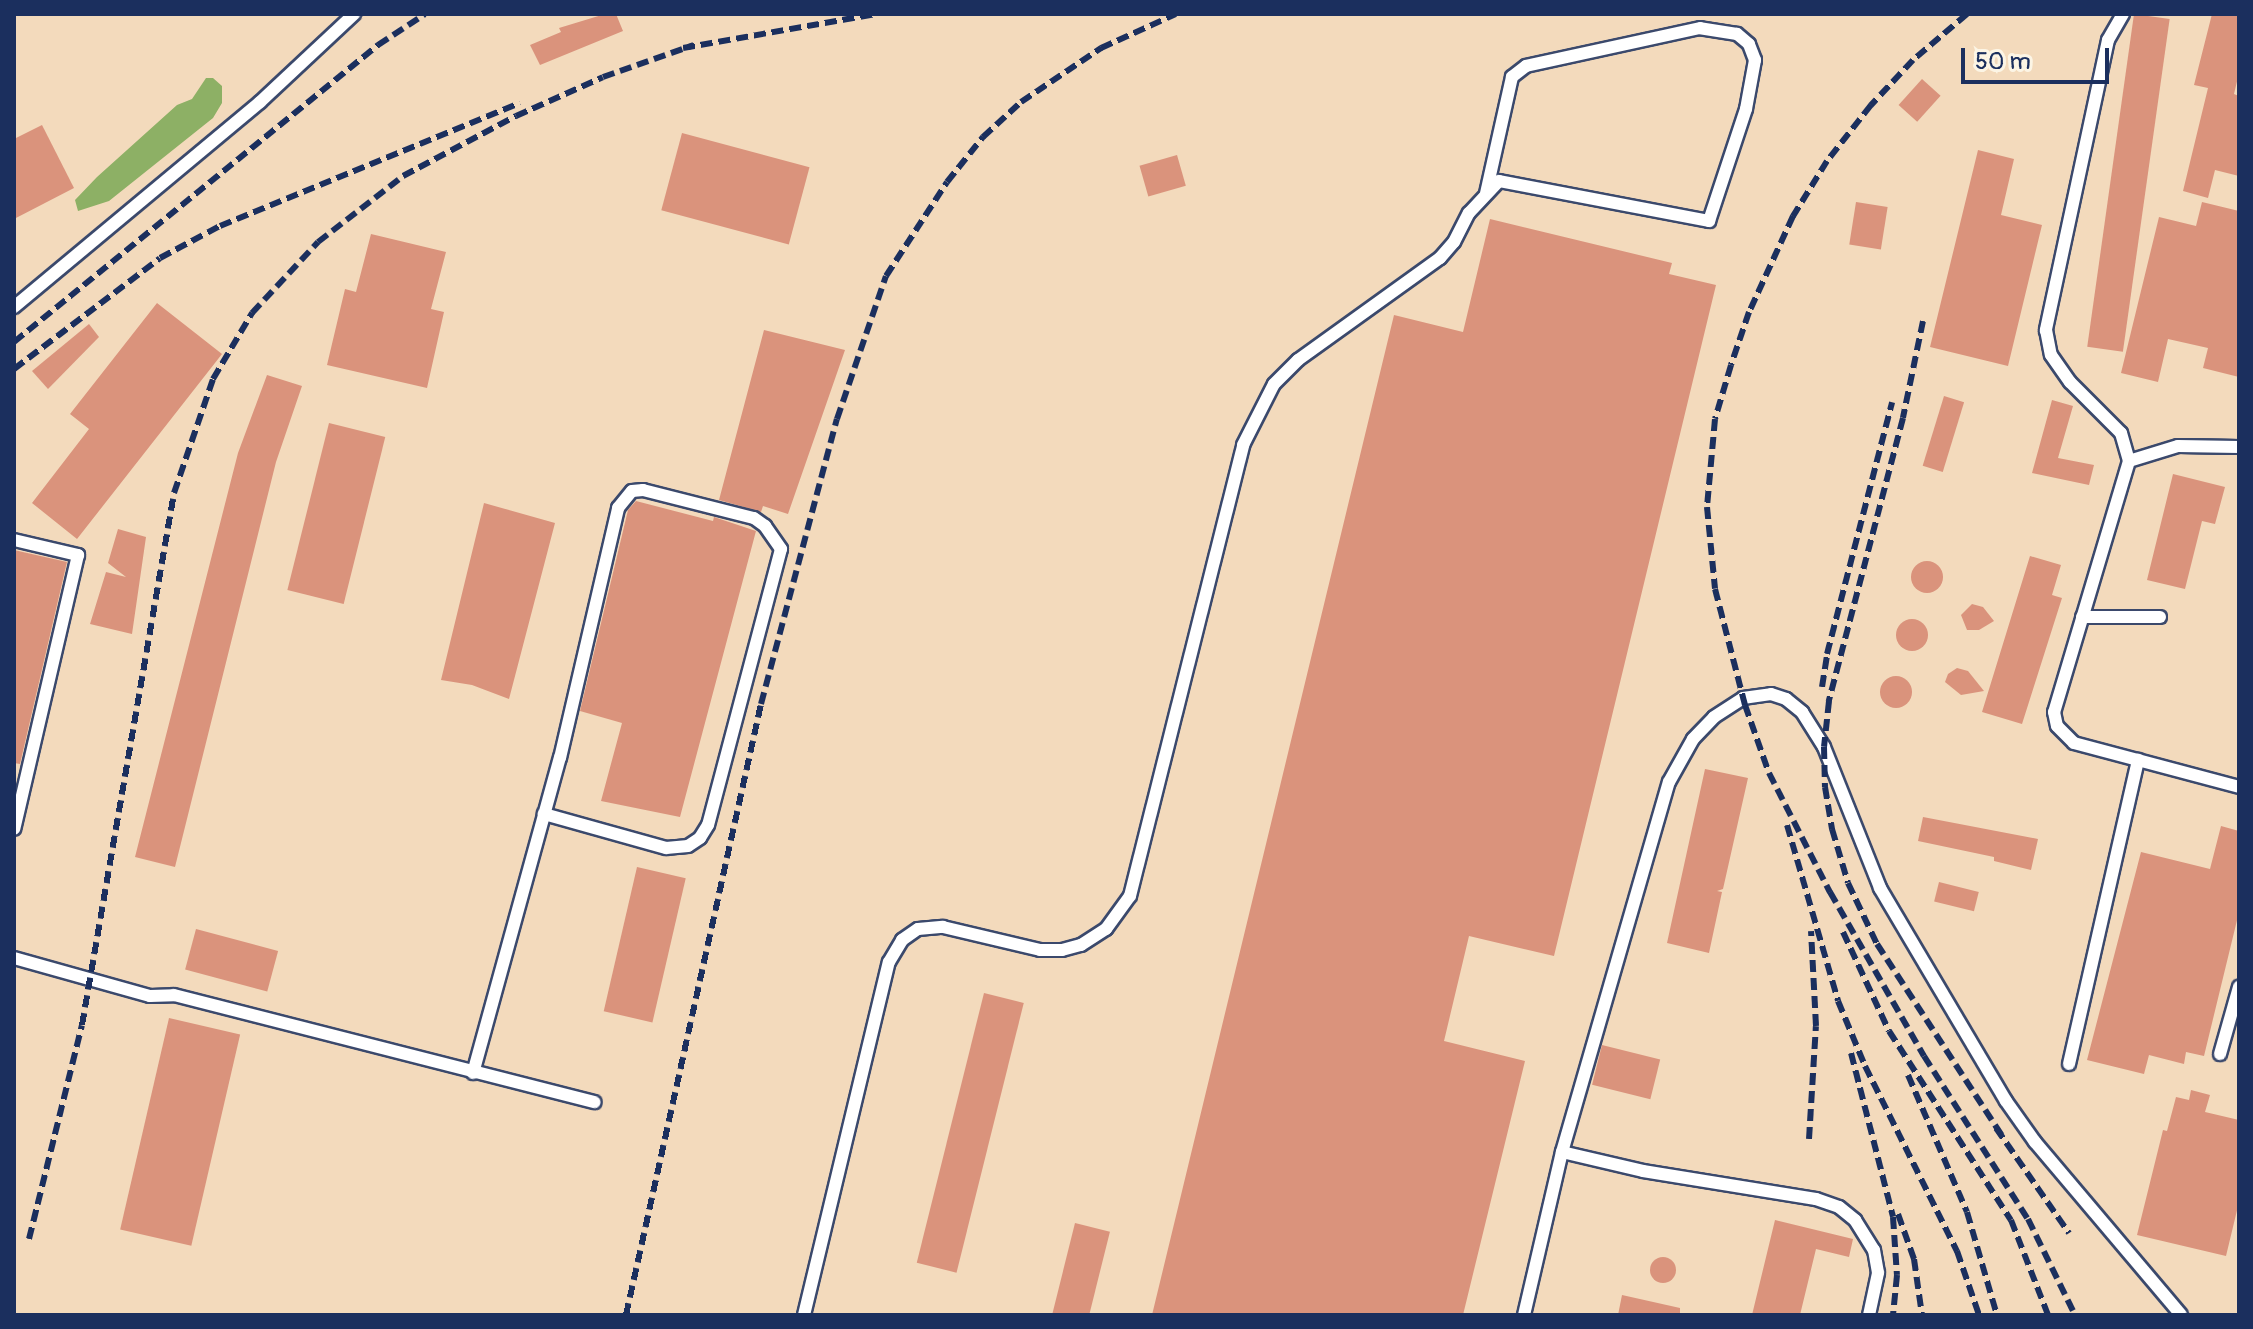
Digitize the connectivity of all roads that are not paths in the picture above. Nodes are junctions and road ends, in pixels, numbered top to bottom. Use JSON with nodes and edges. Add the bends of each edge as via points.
{"nodes":[{"id":1,"x":354,"y":14,"type":"edge"},
{"id":2,"x":2123,"y":14,"type":"edge"},
{"id":3,"x":1486,"y":193,"type":"junction"},
{"id":4,"x":14,"y":307,"type":"edge"},
{"id":5,"x":2239,"y":447,"type":"edge"},
{"id":6,"x":2129,"y":461,"type":"junction"},
{"id":7,"x":14,"y":540,"type":"edge"},
{"id":8,"x":2082,"y":617,"type":"junction"},
{"id":9,"x":2160,"y":617,"type":"dead end"},
{"id":10,"x":2138,"y":760,"type":"junction"},
{"id":11,"x":2239,"y":787,"type":"edge"},
{"id":12,"x":544,"y":814,"type":"junction"},
{"id":13,"x":14,"y":829,"type":"edge"},
{"id":14,"x":14,"y":958,"type":"edge"},
{"id":15,"x":2239,"y":987,"type":"edge"},
{"id":16,"x":2220,"y":1054,"type":"dead end"},
{"id":17,"x":2069,"y":1064,"type":"dead end"},
{"id":18,"x":473,"y":1073,"type":"junction"},
{"id":19,"x":595,"y":1102,"type":"dead end"},
{"id":20,"x":1562,"y":1152,"type":"junction"},
{"id":21,"x":804,"y":1315,"type":"edge"},
{"id":22,"x":1524,"y":1315,"type":"edge"},
{"id":23,"x":1869,"y":1315,"type":"edge"},
{"id":24,"x":2181,"y":1315,"type":"edge"}],
"edges":[{"from":1,"to":4,"type":"lane","via":[[260,102]]},
{"from":2,"to":6,"type":"lane","via":[[2108,40],[2046,330],[2051,355],[2121,433]]},
{"from":3,"to":3,"type":"lane","via":[[1499,181],[1709,221],[1746,109],[1755,60],[1749,44],[1737,34],[1700,28],[1526,66],[1512,77]]},
{"from":3,"to":21,"type":"lane","via":[[1440,258],[1298,360],[1258,410],[1243,445],[1130,896],[1112,924],[1062,950],[1040,950],[935,926],[909,934],[894,950]]},
{"from":5,"to":6,"type":"lane","via":[[2178,446]]},
{"from":6,"to":8,"type":"lane"},
{"from":7,"to":13,"type":"lane","via":[[78,555]]},
{"from":8,"to":9,"type":"lane"},
{"from":8,"to":10,"type":"lane","via":[[2057,697],[2057,726],[2074,743]]},
{"from":10,"to":11,"type":"lane"},
{"from":10,"to":17,"type":"lane"},
{"from":12,"to":12,"type":"lane","via":[[623,498],[643,490],[754,518],[765,526],[781,549],[708,825],[700,838],[688,846],[666,848]]},
{"from":12,"to":18,"type":"lane"},
{"from":14,"to":18,"type":"lane"},
{"from":15,"to":16,"type":"lane"},
{"from":18,"to":19,"type":"lane"},
{"from":20,"to":22,"type":"lane"},
{"from":20,"to":23,"type":"lane","via":[[1839,1207],[1855,1220],[1874,1250],[1878,1273]]},
{"from":20,"to":24,"type":"lane","via":[[1669,782],[1693,739],[1714,717],[1743,698],[1771,694],[1802,712],[1824,747],[1880,888],[2006,1101]]}]}
